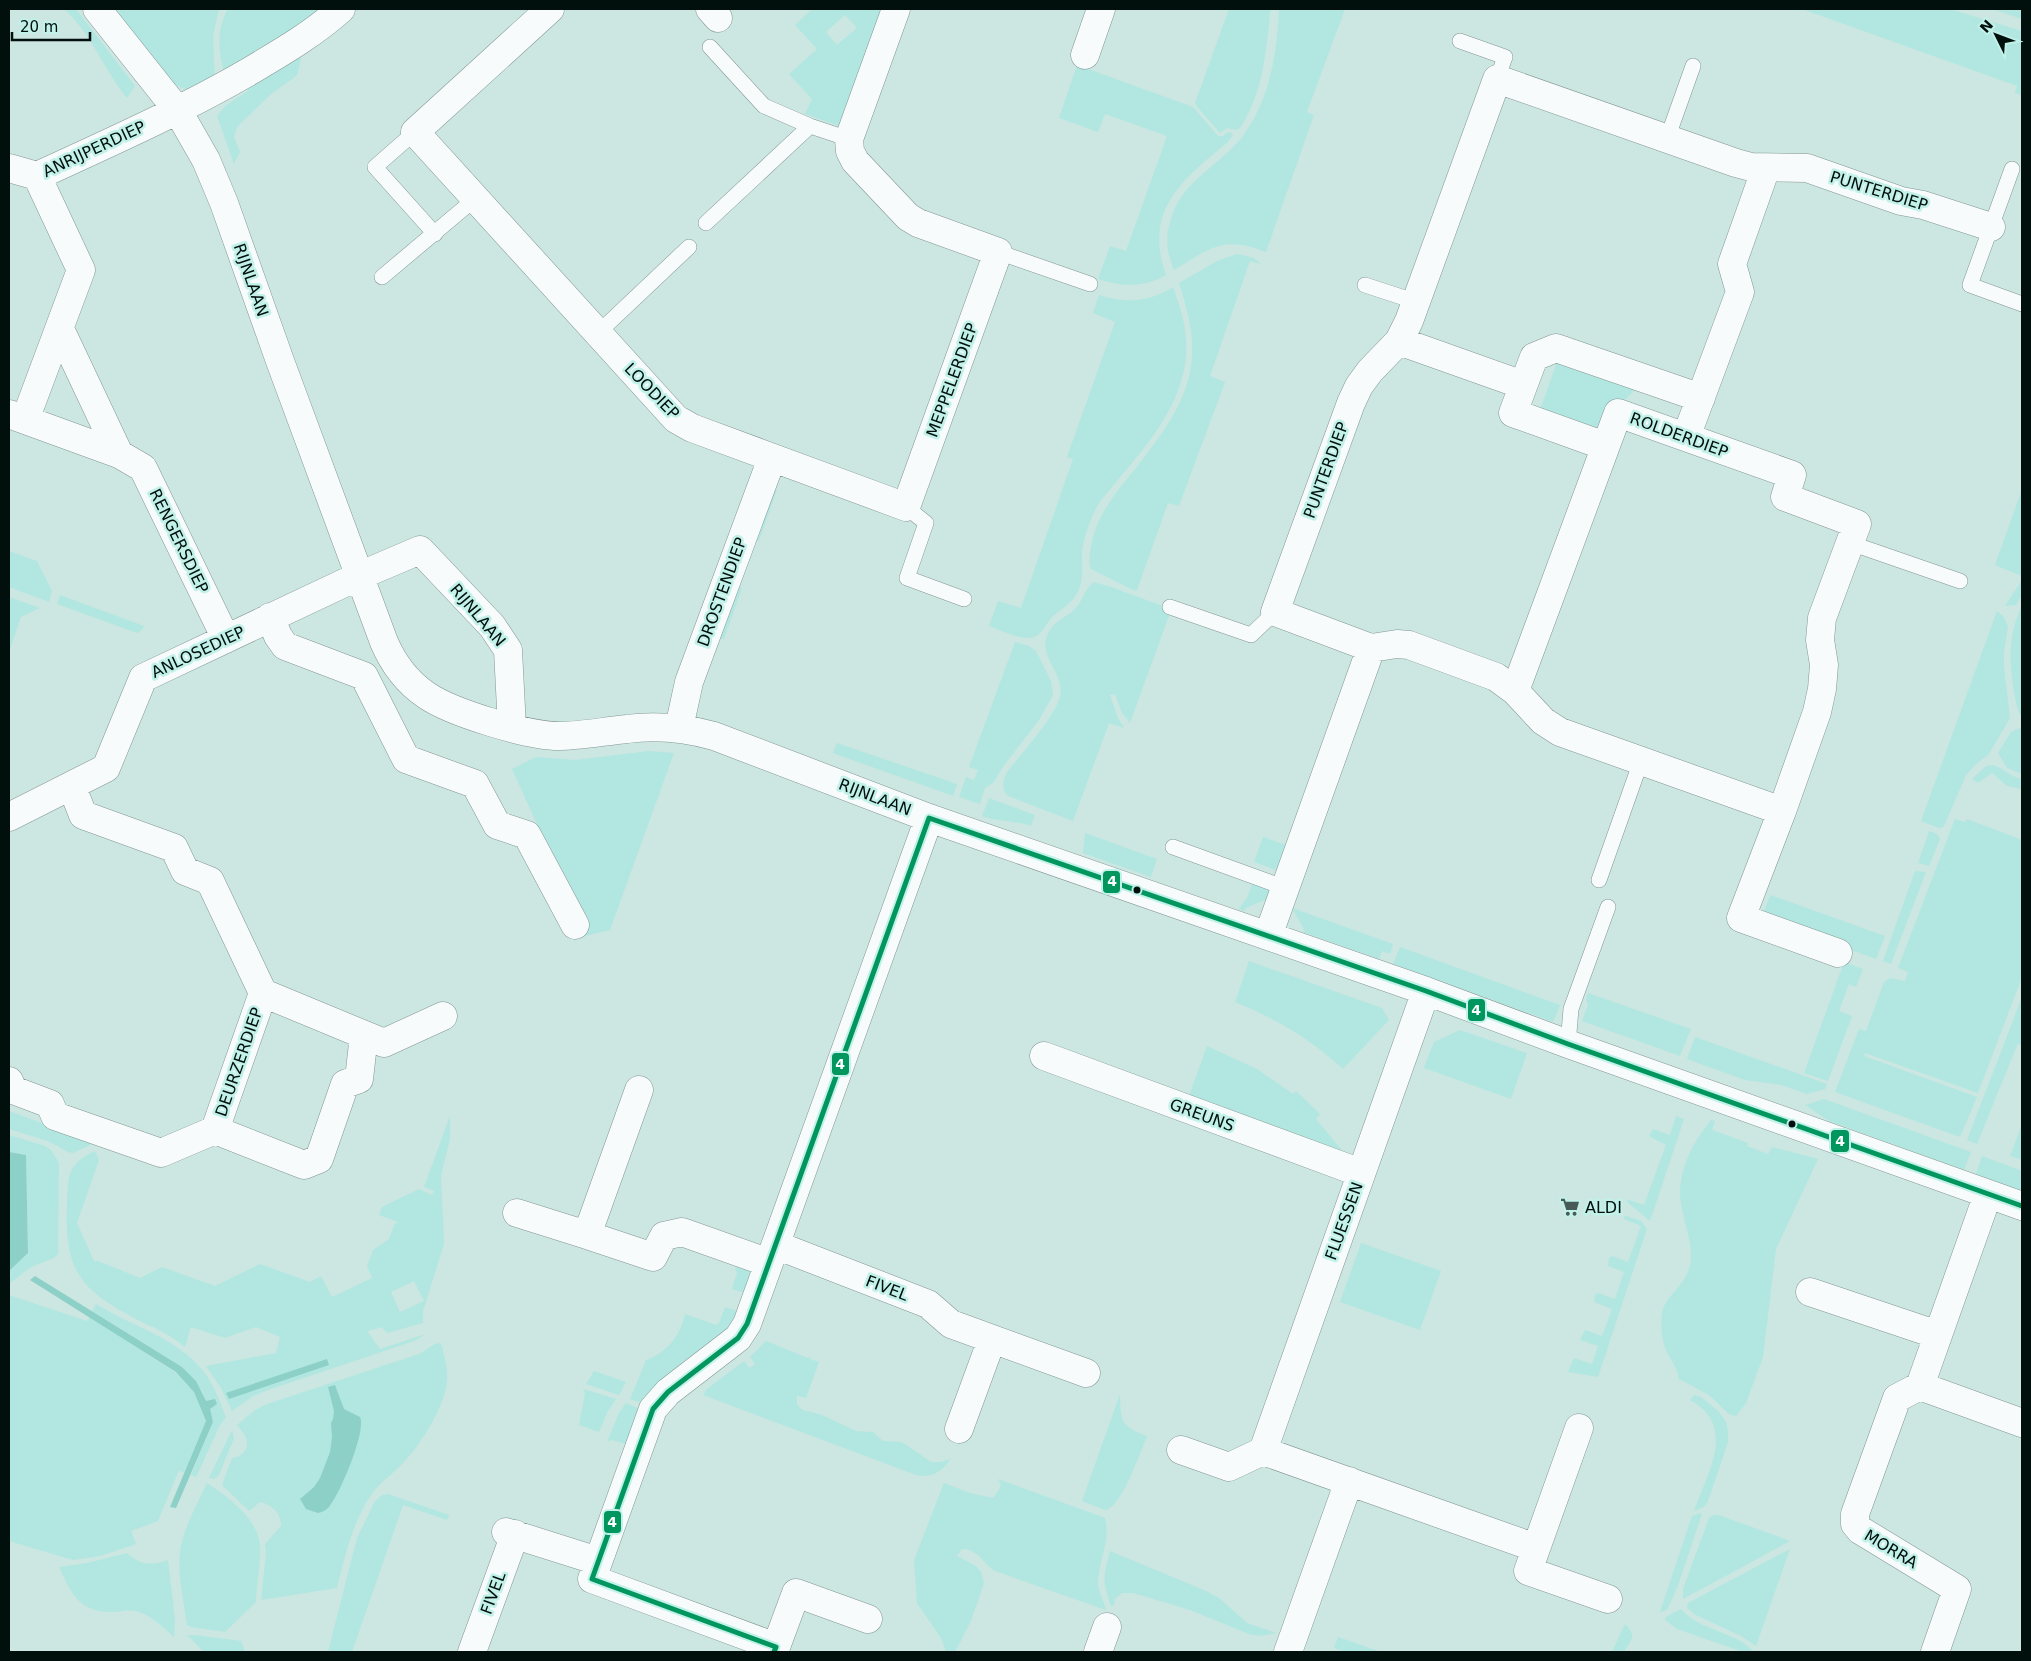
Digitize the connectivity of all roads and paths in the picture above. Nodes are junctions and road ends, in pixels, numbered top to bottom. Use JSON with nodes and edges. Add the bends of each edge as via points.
{"nodes":[{"id":1,"x":97,"y":9,"type":"edge"},
{"id":2,"x":341,"y":9,"type":"edge"},
{"id":3,"x":550,"y":9,"type":"edge"},
{"id":4,"x":896,"y":9,"type":"edge"},
{"id":5,"x":1101,"y":9,"type":"edge"},
{"id":6,"x":1460,"y":41,"type":"dead end"},
{"id":7,"x":710,"y":47,"type":"dead end"},
{"id":8,"x":1085,"y":55,"type":"dead end"},
{"id":9,"x":1693,"y":66,"type":"dead end"},
{"id":10,"x":1497,"y":79,"type":"junction"},
{"id":11,"x":178,"y":111,"type":"junction"},
{"id":12,"x":810,"y":126,"type":"junction"},
{"id":13,"x":416,"y":132,"type":"junction"},
{"id":14,"x":1667,"y":138,"type":"junction"},
{"id":15,"x":849,"y":139,"type":"junction"},
{"id":16,"x":9,"y":168,"type":"edge"},
{"id":17,"x":1766,"y":168,"type":"junction"},
{"id":18,"x":2012,"y":169,"type":"dead end"},
{"id":19,"x":37,"y":176,"type":"junction"},
{"id":20,"x":476,"y":198,"type":"junction"},
{"id":21,"x":706,"y":223,"type":"dead end"},
{"id":22,"x":1991,"y":227,"type":"junction"},
{"id":23,"x":435,"y":234,"type":"junction"},
{"id":24,"x":690,"y":247,"type":"dead end"},
{"id":25,"x":998,"y":252,"type":"junction"},
{"id":26,"x":382,"y":278,"type":"dead end"},
{"id":27,"x":1090,"y":284,"type":"dead end"},
{"id":28,"x":1365,"y":286,"type":"dead end"},
{"id":29,"x":1416,"y":302,"type":"junction"},
{"id":30,"x":2022,"y":304,"type":"edge"},
{"id":31,"x":60,"y":329,"type":"junction"},
{"id":32,"x":598,"y":333,"type":"junction"},
{"id":33,"x":1399,"y":341,"type":"junction"},
{"id":34,"x":1523,"y":385,"type":"junction"},
{"id":35,"x":1701,"y":398,"type":"junction"},
{"id":36,"x":17,"y":417,"type":"edge"},
{"id":37,"x":1686,"y":437,"type":"junction"},
{"id":38,"x":1605,"y":446,"type":"junction"},
{"id":39,"x":118,"y":454,"type":"junction"},
{"id":40,"x":772,"y":458,"type":"junction"},
{"id":41,"x":906,"y":507,"type":"junction"},
{"id":42,"x":1850,"y":543,"type":"junction"},
{"id":43,"x":359,"y":576,"type":"junction"},
{"id":44,"x":1960,"y":581,"type":"dead end"},
{"id":45,"x":964,"y":599,"type":"dead end"},
{"id":46,"x":1170,"y":607,"type":"dead end"},
{"id":47,"x":1275,"y":612,"type":"junction"},
{"id":48,"x":270,"y":618,"type":"junction"},
{"id":49,"x":226,"y":639,"type":"junction"},
{"id":50,"x":1371,"y":648,"type":"junction"},
{"id":51,"x":1514,"y":691,"type":"junction"},
{"id":52,"x":512,"y":728,"type":"junction"},
{"id":53,"x":679,"y":728,"type":"junction"},
{"id":54,"x":1641,"y":761,"type":"junction"},
{"id":55,"x":72,"y":787,"type":"junction"},
{"id":56,"x":1782,"y":811,"type":"junction"},
{"id":57,"x":9,"y":817,"type":"edge"},
{"id":58,"x":929,"y":818,"type":"junction"},
{"id":59,"x":1174,"y":847,"type":"dead end"},
{"id":60,"x":1599,"y":880,"type":"dead end"},
{"id":61,"x":1286,"y":888,"type":"junction"},
{"id":62,"x":1608,"y":907,"type":"dead end"},
{"id":63,"x":575,"y":925,"type":"dead end"},
{"id":64,"x":1268,"y":936,"type":"junction"},
{"id":65,"x":1838,"y":953,"type":"dead end"},
{"id":66,"x":1426,"y":991,"type":"junction"},
{"id":67,"x":263,"y":993,"type":"junction"},
{"id":68,"x":443,"y":1016,"type":"dead end"},
{"id":69,"x":364,"y":1034,"type":"junction"},
{"id":70,"x":1568,"y":1044,"type":"junction"},
{"id":71,"x":1044,"y":1056,"type":"dead end"},
{"id":72,"x":9,"y":1081,"type":"edge"},
{"id":73,"x":638,"y":1090,"type":"dead end"},
{"id":74,"x":215,"y":1130,"type":"junction"},
{"id":75,"x":1361,"y":1173,"type":"junction"},
{"id":76,"x":1988,"y":1194,"type":"junction"},
{"id":77,"x":2022,"y":1206,"type":"edge"},
{"id":78,"x":517,"y":1212,"type":"dead end"},
{"id":79,"x":587,"y":1235,"type":"junction"},
{"id":80,"x":772,"y":1254,"type":"junction"},
{"id":81,"x":1810,"y":1292,"type":"dead end"},
{"id":82,"x":1938,"y":1335,"type":"junction"},
{"id":83,"x":992,"y":1339,"type":"junction"},
{"id":84,"x":1086,"y":1373,"type":"dead end"},
{"id":85,"x":1920,"y":1386,"type":"junction"},
{"id":86,"x":2022,"y":1423,"type":"edge"},
{"id":87,"x":1579,"y":1428,"type":"dead end"},
{"id":88,"x":958,"y":1429,"type":"dead end"},
{"id":89,"x":1181,"y":1450,"type":"dead end"},
{"id":90,"x":1262,"y":1451,"type":"junction"},
{"id":91,"x":1349,"y":1481,"type":"junction"},
{"id":92,"x":1536,"y":1548,"type":"junction"},
{"id":93,"x":598,"y":1562,"type":"junction"},
{"id":94,"x":1608,"y":1598,"type":"dead end"},
{"id":95,"x":868,"y":1619,"type":"dead end"},
{"id":96,"x":1107,"y":1627,"type":"dead end"},
{"id":97,"x":775,"y":1650,"type":"edge"},
{"id":98,"x":472,"y":1652,"type":"edge"},
{"id":99,"x":1098,"y":1652,"type":"edge"},
{"id":100,"x":1288,"y":1652,"type":"edge"},
{"id":101,"x":1935,"y":1652,"type":"edge"}],
"edges":[{"from":1,"to":11,"type":"street","name":"RIJNLAAN"},
{"from":2,"to":11,"type":"street","name":"ANRIJPERDIEP","via":[[293,46]]},
{"from":3,"to":13,"type":"street"},
{"from":4,"to":15,"type":"street"},
{"from":5,"to":8,"type":"street"},
{"from":6,"to":10,"type":"lane","name":"PUNTERDIEP","via":[[1505,58]]},
{"from":7,"to":12,"type":"lane","via":[[764,106]]},
{"from":9,"to":14,"type":"lane"},
{"from":10,"to":14,"type":"street","name":"PUNTERDIEP"},
{"from":10,"to":29,"type":"street","name":"PUNTERDIEP"},
{"from":11,"to":19,"type":"street","name":"ANRIJPERDIEP"},
{"from":11,"to":43,"type":"street","name":"RIJNLAAN","via":[[206,160],[224,203]]},
{"from":12,"to":15,"type":"lane"},
{"from":12,"to":21,"type":"lane"},
{"from":13,"to":20,"type":"street","name":"LOODIEP"},
{"from":13,"to":23,"type":"lane","via":[[375,167]]},
{"from":14,"to":17,"type":"street","name":"PUNTERDIEP","via":[[1750,167]]},
{"from":15,"to":25,"type":"street","via":[[855,161],[908,217]]},
{"from":16,"to":19,"type":"street","name":"ANRIJPERDIEP"},
{"from":17,"to":22,"type":"street","name":"PUNTERDIEP","via":[[1807,168],[1901,201],[1924,204]]},
{"from":17,"to":35,"type":"street","via":[[1732,264],[1740,292]]},
{"from":18,"to":22,"type":"lane"},
{"from":19,"to":31,"type":"street","name":"RENGERSDIEP","via":[[81,270]]},
{"from":20,"to":23,"type":"lane"},
{"from":20,"to":32,"type":"street","name":"LOODIEP"},
{"from":22,"to":30,"type":"lane","via":[[1970,285]]},
{"from":23,"to":26,"type":"lane"},
{"from":24,"to":32,"type":"lane"},
{"from":25,"to":27,"type":"lane"},
{"from":25,"to":41,"type":"street","name":"MEPPELERDIEP"},
{"from":28,"to":29,"type":"lane"},
{"from":29,"to":33,"type":"street","name":"PUNTERDIEP"},
{"from":31,"to":36,"type":"street","name":"RENGERSDIEP"},
{"from":31,"to":39,"type":"street"},
{"from":32,"to":40,"type":"street","name":"LOODIEP","via":[[676,419]]},
{"from":33,"to":34,"type":"street"},
{"from":33,"to":47,"type":"street","name":"PUNTERDIEP","via":[[1358,386]]},
{"from":34,"to":35,"type":"street","via":[[1534,357],[1556,348]]},
{"from":34,"to":38,"type":"street","via":[[1513,413]]},
{"from":35,"to":37,"type":"street"},
{"from":36,"to":39,"type":"street","name":"RENGERSDIEP"},
{"from":37,"to":38,"type":"street","name":"ROLDERDIEP","via":[[1618,413]]},
{"from":37,"to":42,"type":"street","name":"ROLDERDIEP","via":[[1792,475],[1784,497],[1857,524]]},
{"from":38,"to":51,"type":"street","name":"ROLDERDIEP"},
{"from":39,"to":49,"type":"street","name":"RENGERSDIEP","via":[[143,468]]},
{"from":40,"to":41,"type":"street"},
{"from":40,"to":53,"type":"street","name":"DROSTENDIEP","via":[[689,682]]},
{"from":41,"to":45,"type":"lane","via":[[926,523],[908,578]]},
{"from":42,"to":44,"type":"lane"},
{"from":42,"to":56,"type":"street","name":"ROLDERDIEP","via":[[1822,618],[1820,640],[1824,665],[1817,712]]},
{"from":43,"to":48,"type":"street","name":"ANLOSEDIEP"},
{"from":43,"to":52,"type":"street","name":"RIJNLAAN","via":[[390,656],[409,680],[427,696],[446,705]]},
{"from":43,"to":52,"type":"street","name":"RIJNLAAN","via":[[420,550],[492,626],[508,650]]},
{"from":46,"to":47,"type":"lane","name":"PUNTERDIEP","via":[[1251,635]]},
{"from":47,"to":50,"type":"street"},
{"from":48,"to":49,"type":"street","name":"ANLOSEDIEP"},
{"from":48,"to":63,"type":"street","via":[[285,646],[364,676],[406,759],[476,784],[497,825],[527,836]]},
{"from":49,"to":55,"type":"street","name":"ANLOSEDIEP","via":[[143,678],[106,768]]},
{"from":50,"to":51,"type":"street","via":[[1409,645],[1496,677]]},
{"from":50,"to":61,"type":"street"},
{"from":51,"to":54,"type":"street","via":[[1543,721],[1560,732]]},
{"from":52,"to":53,"type":"street","name":"RIJNLAAN","via":[[559,736],[628,728]]},
{"from":53,"to":58,"type":"street","name":"RIJNLAAN","via":[[714,736]]},
{"from":54,"to":56,"type":"street"},
{"from":54,"to":60,"type":"lane"},
{"from":55,"to":57,"type":"street","name":"ANLOSEDIEP"},
{"from":55,"to":67,"type":"street","name":"DEURZERDIEP","via":[[83,816],[174,848],[185,871],[210,881]]},
{"from":56,"to":65,"type":"street","name":"ROLDERDIEP","via":[[1741,918]]},
{"from":58,"to":64,"type":"street","name":"RIJNLAAN"},
{"from":58,"to":80,"type":"street"},
{"from":59,"to":61,"type":"lane"},
{"from":61,"to":64,"type":"street"},
{"from":62,"to":70,"type":"lane","via":[[1571,1009]]},
{"from":64,"to":66,"type":"street","name":"RIJNLAAN"},
{"from":66,"to":70,"type":"street","name":"RIJNLAAN"},
{"from":66,"to":75,"type":"street","name":"FLUESSEN"},
{"from":67,"to":69,"type":"street","name":"DEURZERDIEP"},
{"from":67,"to":74,"type":"street","name":"DEURZERDIEP"},
{"from":68,"to":69,"type":"street","name":"DEURZERDIEP","via":[[384,1043]]},
{"from":69,"to":74,"type":"street","name":"DEURZERDIEP","via":[[359,1079],[345,1084],[319,1158],[304,1165]]},
{"from":70,"to":76,"type":"street","name":"RIJNLAAN"},
{"from":71,"to":75,"type":"street","name":"GREUNS"},
{"from":72,"to":74,"type":"street","name":"DEURZERDIEP","via":[[13,1090],[50,1104],[55,1116],[161,1153]]},
{"from":73,"to":79,"type":"street"},
{"from":75,"to":90,"type":"street","name":"FLUESSEN"},
{"from":76,"to":77,"type":"street","name":"RIJNLAAN"},
{"from":76,"to":82,"type":"street"},
{"from":78,"to":79,"type":"street","name":"FIVEL"},
{"from":79,"to":80,"type":"street","name":"FIVEL","via":[[652,1257],[664,1236],[682,1232]]},
{"from":80,"to":83,"type":"street","name":"FIVEL","via":[[928,1304],[951,1324]]},
{"from":80,"to":93,"type":"street","via":[[747,1324],[738,1338],[668,1392],[653,1409]]},
{"from":81,"to":82,"type":"street"},
{"from":82,"to":85,"type":"street"},
{"from":83,"to":84,"type":"street","name":"FIVEL"},
{"from":83,"to":88,"type":"street"},
{"from":85,"to":86,"type":"street"},
{"from":85,"to":101,"type":"street","name":"MORRA","via":[[1897,1398],[1855,1514],[1855,1524],[1957,1589]]},
{"from":87,"to":92,"type":"street"},
{"from":89,"to":90,"type":"street","via":[[1229,1467]]},
{"from":90,"to":91,"type":"street"},
{"from":91,"to":92,"type":"street"},
{"from":91,"to":100,"type":"street"},
{"from":92,"to":94,"type":"street","via":[[1528,1570]]},
{"from":93,"to":97,"type":"street","via":[[592,1579]]},
{"from":93,"to":98,"type":"street","name":"FIVEL","via":[[510,1533]]},
{"from":95,"to":97,"type":"street","via":[[796,1593]]},
{"from":96,"to":99,"type":"street"}]}
